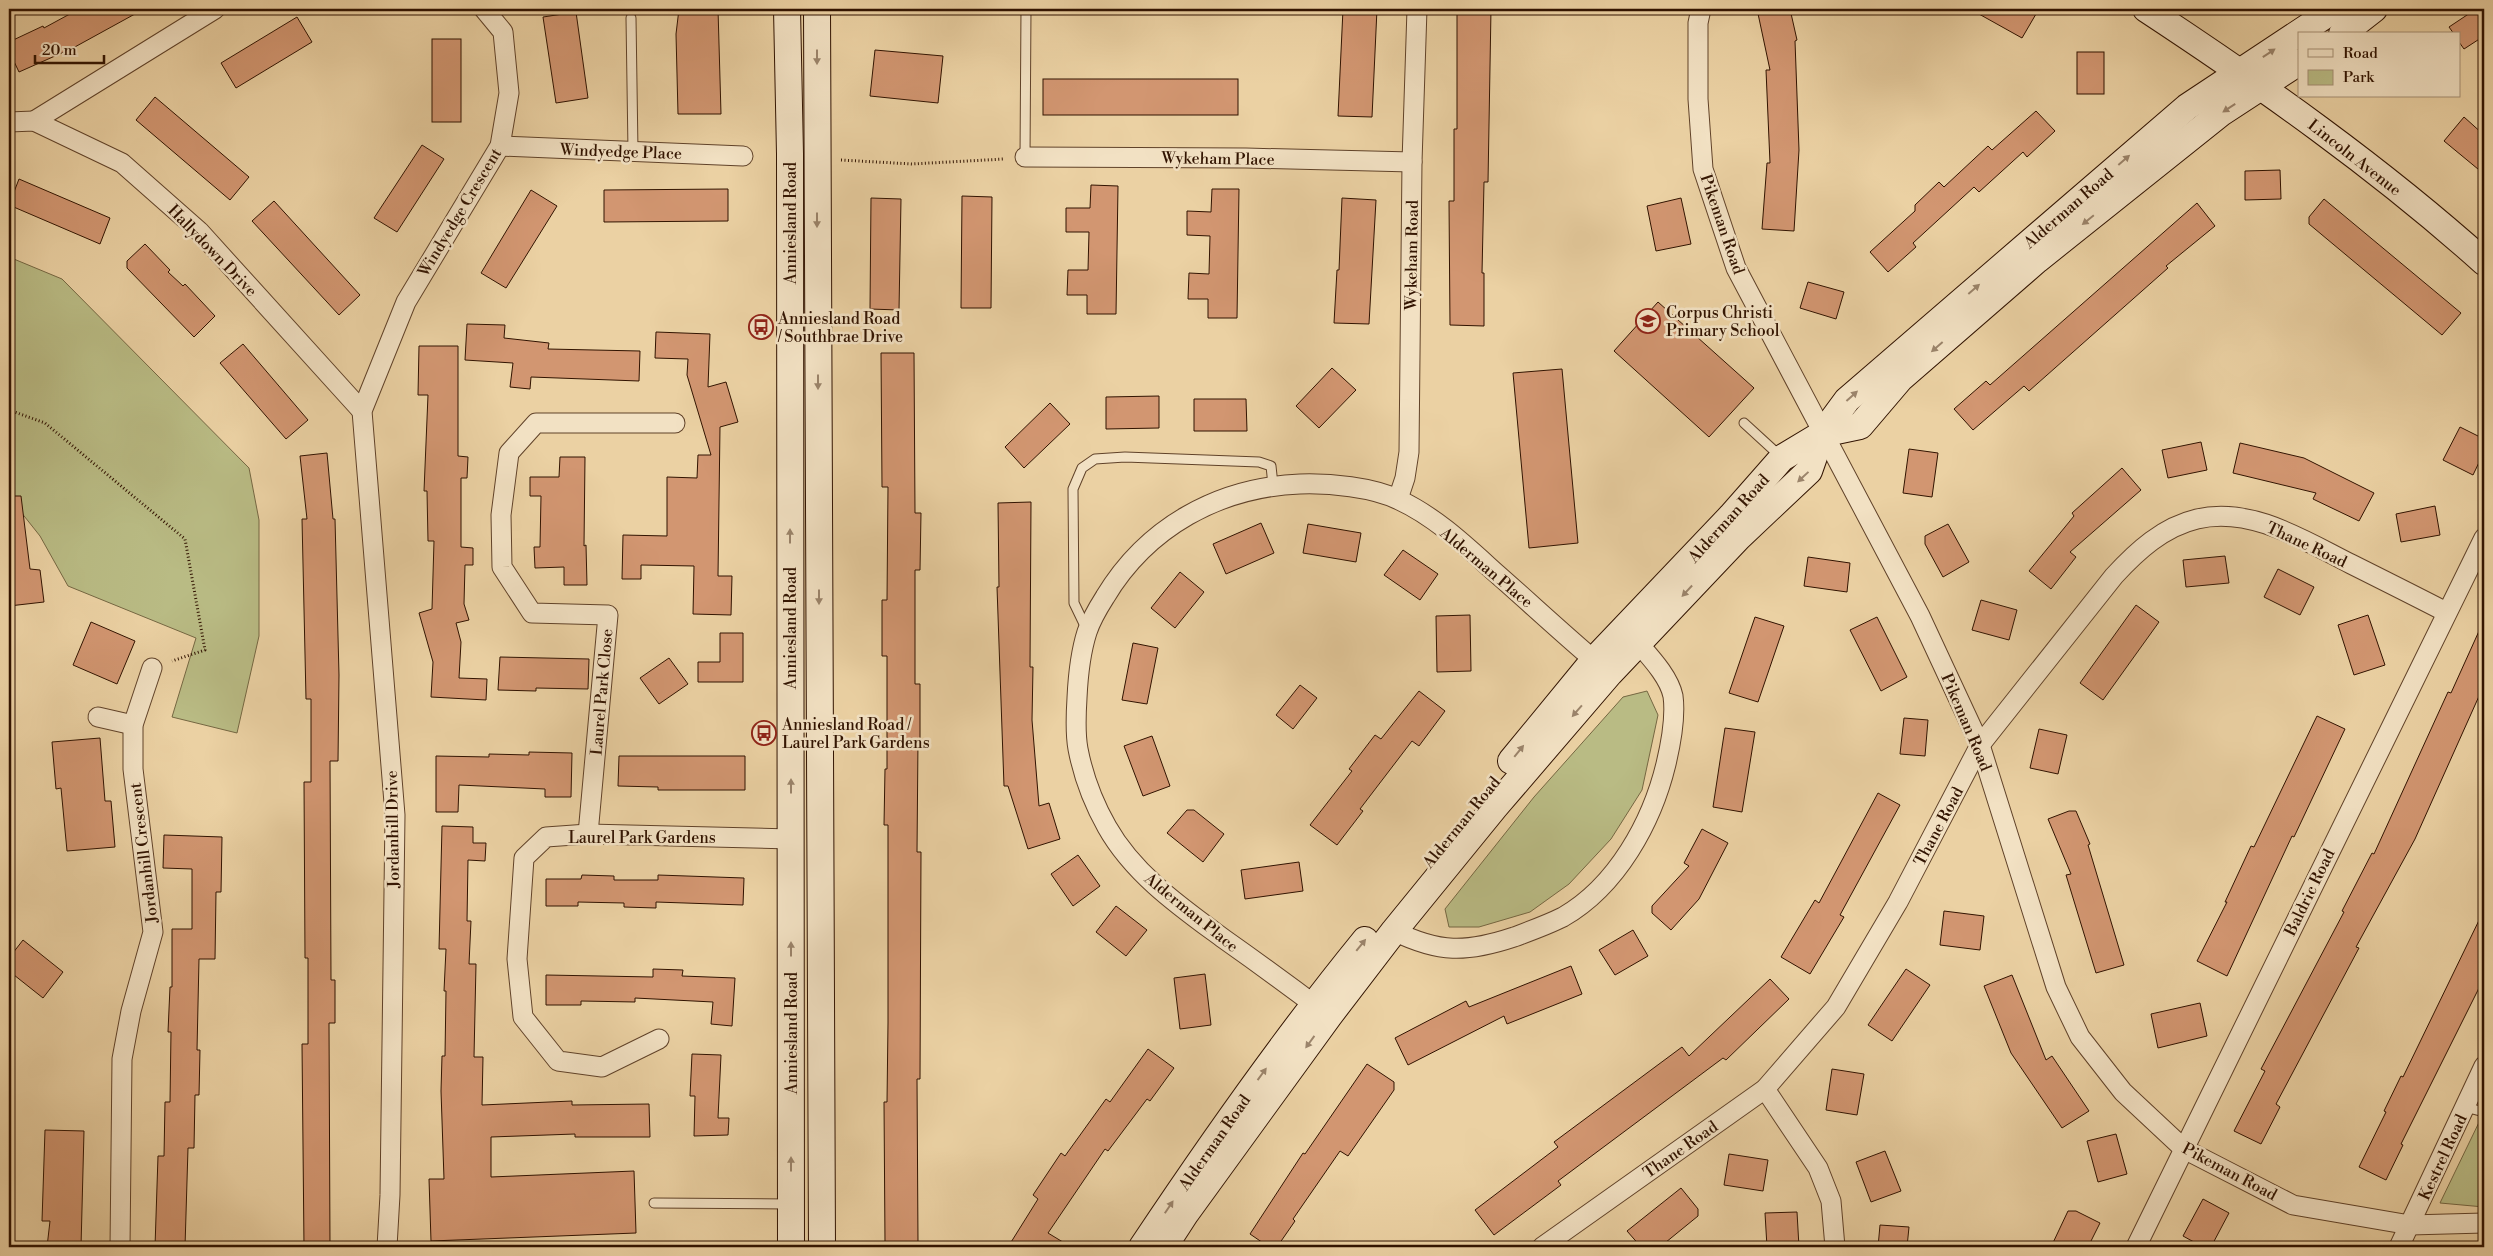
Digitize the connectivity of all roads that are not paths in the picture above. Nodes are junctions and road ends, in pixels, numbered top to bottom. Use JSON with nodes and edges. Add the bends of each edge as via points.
{"nodes":[{"id":1,"x":216,"y":9,"type":"edge"},
{"id":2,"x":484,"y":9,"type":"edge"},
{"id":3,"x":787,"y":9,"type":"edge"},
{"id":4,"x":817,"y":9,"type":"edge"},
{"id":5,"x":1026,"y":9,"type":"edge"},
{"id":6,"x":1417,"y":9,"type":"edge"},
{"id":7,"x":1701,"y":9,"type":"edge"},
{"id":8,"x":2146,"y":9,"type":"edge"},
{"id":9,"x":2335,"y":9,"type":"edge"},
{"id":10,"x":2374,"y":9,"type":"edge"},
{"id":11,"x":631,"y":18,"type":"dead end"},
{"id":12,"x":2301,"y":32,"type":"edge"},
{"id":13,"x":2345,"y":32,"type":"edge"},
{"id":14,"x":2298,"y":34,"type":"edge"},
{"id":15,"x":2298,"y":63,"type":"edge"},
{"id":16,"x":2241,"y":72,"type":"junction"},
{"id":17,"x":2262,"y":86,"type":"junction"},
{"id":18,"x":34,"y":121,"type":"junction"},
{"id":19,"x":9,"y":122,"type":"edge"},
{"id":20,"x":500,"y":146,"type":"junction"},
{"id":21,"x":633,"y":151,"type":"junction"},
{"id":22,"x":743,"y":156,"type":"dead end"},
{"id":23,"x":1025,"y":157,"type":"joint"},
{"id":24,"x":1412,"y":162,"type":"junction"},
{"id":25,"x":2484,"y":262,"type":"edge"},
{"id":26,"x":362,"y":411,"type":"junction"},
{"id":27,"x":674,"y":423,"type":"dead end"},
{"id":28,"x":1744,"y":423,"type":"dead end"},
{"id":29,"x":1822,"y":434,"type":"junction"},
{"id":30,"x":1782,"y":458,"type":"junction"},
{"id":31,"x":1273,"y":485,"type":"junction"},
{"id":32,"x":1398,"y":499,"type":"junction"},
{"id":33,"x":2484,"y":538,"type":"edge"},
{"id":34,"x":2446,"y":612,"type":"junction"},
{"id":35,"x":820,"y":628,"type":"junction"},
{"id":36,"x":1087,"y":630,"type":"junction"},
{"id":37,"x":790,"y":631,"type":"junction"},
{"id":38,"x":1638,"y":643,"type":"junction"},
{"id":39,"x":1594,"y":660,"type":"junction"},
{"id":40,"x":152,"y":668,"type":"road end"},
{"id":41,"x":98,"y":717,"type":"dead end"},
{"id":42,"x":134,"y":725,"type":"junction"},
{"id":43,"x":1980,"y":745,"type":"junction"},
{"id":44,"x":588,"y":834,"type":"junction"},
{"id":45,"x":791,"y":839,"type":"junction"},
{"id":46,"x":1394,"y":931,"type":"junction"},
{"id":47,"x":1321,"y":1010,"type":"junction"},
{"id":48,"x":658,"y":1039,"type":"dead end"},
{"id":49,"x":2484,"y":1066,"type":"edge"},
{"id":50,"x":1765,"y":1089,"type":"junction"},
{"id":51,"x":2465,"y":1108,"type":"junction"},
{"id":52,"x":2484,"y":1112,"type":"edge"},
{"id":53,"x":2184,"y":1149,"type":"junction"},
{"id":54,"x":654,"y":1203,"type":"dead end"},
{"id":55,"x":792,"y":1204,"type":"junction"},
{"id":56,"x":2484,"y":1223,"type":"edge"},
{"id":57,"x":2410,"y":1225,"type":"junction"},
{"id":58,"x":120,"y":1247,"type":"edge"},
{"id":59,"x":387,"y":1247,"type":"edge"},
{"id":60,"x":791,"y":1247,"type":"edge"},
{"id":61,"x":822,"y":1247,"type":"edge"},
{"id":62,"x":1142,"y":1247,"type":"edge"},
{"id":63,"x":1164,"y":1247,"type":"edge"},
{"id":64,"x":1542,"y":1247,"type":"edge"},
{"id":65,"x":1835,"y":1247,"type":"edge"},
{"id":66,"x":2136,"y":1247,"type":"edge"},
{"id":67,"x":2399,"y":1247,"type":"edge"}],
"edges":[{"from":1,"to":18,"type":"street"},
{"from":2,"to":20,"type":"street","name":"Windyedge Crescent","via":[[503,32],[509,92]]},
{"from":37,"to":3,"type":"street","name":"Anniesland Road","one_way":true},
{"from":4,"to":35,"type":"street","name":"Anniesland Road","one_way":true},
{"from":5,"to":23,"type":"lane"},
{"from":6,"to":24,"type":"street","name":"Wykeham Road"},
{"from":7,"to":29,"type":"street","name":"Pikeman Road","via":[[1698,23],[1698,99],[1702,169],[1736,268]]},
{"from":8,"to":16,"type":"street","name":"Lincoln Avenue"},
{"from":12,"to":9,"type":"street","name":"Alderman Road","one_way":true},
{"from":10,"to":13,"type":"street"},
{"from":11,"to":21,"type":"lane"},
{"from":16,"to":14,"type":"street","name":"Alderman Road","one_way":true},
{"from":15,"to":17,"type":"street","name":"Alderman Road"},
{"from":16,"to":17,"type":"street","name":"Lincoln Avenue"},
{"from":29,"to":16,"type":"street","name":"Alderman Road","one_way":true,"via":[[1847,400],[2012,256],[2187,107]]},
{"from":17,"to":25,"type":"street","name":"Lincoln Avenue","via":[[2450,231]]},
{"from":17,"to":29,"type":"street","name":"Alderman Road","one_way":true,"via":[[2221,113],[2037,260],[1900,379],[1860,426]]},
{"from":18,"to":19,"type":"street","name":"Hallydown Drive"},
{"from":18,"to":26,"type":"street","name":"Hallydown Drive","via":[[122,163],[178,212],[199,231]]},
{"from":20,"to":21,"type":"street","name":"Windyedge Place"},
{"from":20,"to":26,"type":"street","name":"Windyedge Crescent","via":[[406,302]]},
{"from":21,"to":22,"type":"street","name":"Windyedge Place"},
{"from":23,"to":24,"type":"street","name":"Wykeham Place"},
{"from":24,"to":32,"type":"street","name":"Wykeham Road","via":[[1409,452]]},
{"from":26,"to":59,"type":"street","name":"Jordanhill Drive","via":[[394,815]]},
{"from":27,"to":44,"type":"street","name":"Laurel Park Close","via":[[536,423],[509,452],[500,515],[502,567],[532,613],[608,615]]},
{"from":28,"to":30,"type":"lane"},
{"from":29,"to":30,"type":"street","name":"Alderman Road"},
{"from":29,"to":38,"type":"street","name":"Alderman Road","one_way":true,"via":[[1809,471],[1738,538]]},
{"from":29,"to":43,"type":"street","name":"Pikeman Road","via":[[1920,616]]},
{"from":30,"to":39,"type":"street","name":"Alderman Road"},
{"from":31,"to":32,"type":"street","name":"Alderman Place","via":[[1318,483]]},
{"from":31,"to":36,"type":"street","name":"Alderman Place","via":[[1243,492],[1197,511],[1159,532],[1115,581]]},
{"from":31,"to":36,"type":"lane","via":[[1271,466],[1259,462],[1125,457],[1095,459],[1082,468],[1073,489],[1074,603]]},
{"from":32,"to":39,"type":"street","name":"Alderman Place","via":[[1457,538]]},
{"from":33,"to":34,"type":"street","name":"Baldric Road"},
{"from":34,"to":43,"type":"street","name":"Thane Road","via":[[2283,530],[2229,516],[2198,518],[2172,527],[2138,551],[2114,576]]},
{"from":34,"to":53,"type":"street","name":"Baldric Road"},
{"from":35,"to":37,"type":"street"},
{"from":35,"to":61,"type":"street","name":"Anniesland Road"},
{"from":36,"to":47,"type":"street","name":"Alderman Place","via":[[1078,670],[1078,747],[1091,793],[1107,827],[1125,854],[1187,912]]},
{"from":45,"to":37,"type":"street","name":"Anniesland Road","one_way":true},
{"from":38,"to":46,"type":"street","name":"Alderman Road","one_way":true,"via":[[1501,800]]},
{"from":38,"to":46,"type":"street","via":[[1668,682],[1674,716],[1660,786],[1645,822],[1610,876],[1589,898],[1564,916],[1503,940],[1466,948],[1442,948],[1420,944]]},
{"from":47,"to":39,"type":"street","name":"Alderman Road","one_way":true},
{"from":40,"to":42,"type":"street","name":"Jordanhill Crescent"},
{"from":41,"to":42,"type":"street"},
{"from":42,"to":58,"type":"street","name":"Jordanhill Crescent","via":[[133,769],[153,932],[131,1011],[122,1059]]},
{"from":43,"to":50,"type":"street","name":"Thane Road","via":[[1898,902],[1836,1007]]},
{"from":43,"to":53,"type":"street","name":"Pikeman Road","via":[[2056,987],[2080,1037],[2123,1092]]},
{"from":44,"to":45,"type":"street","name":"Laurel Park Gardens"},
{"from":44,"to":48,"type":"street","name":"Laurel Park Gardens","via":[[546,837],[524,858],[517,959],[523,1017],[558,1061],[602,1067]]},
{"from":55,"to":45,"type":"street","name":"Anniesland Road","one_way":true},
{"from":46,"to":47,"type":"street","name":"Alderman Road"},
{"from":62,"to":47,"type":"street","name":"Alderman Road","one_way":true,"via":[[1192,1172]]},
{"from":47,"to":63,"type":"street","name":"Alderman Road","one_way":true},
{"from":49,"to":51,"type":"street","name":"Kestrel Road"},
{"from":50,"to":64,"type":"street","name":"Thane Road"},
{"from":50,"to":65,"type":"street","via":[[1818,1168],[1831,1201]]},
{"from":51,"to":52,"type":"lane"},
{"from":51,"to":57,"type":"street","name":"Kestrel Road"},
{"from":53,"to":57,"type":"street","name":"Pikeman Road","via":[[2293,1204]]},
{"from":53,"to":66,"type":"street","name":"Baldric Road"},
{"from":54,"to":55,"type":"lane"},
{"from":55,"to":60,"type":"street","name":"Anniesland Road"},
{"from":56,"to":57,"type":"street","name":"Pikeman Road"},
{"from":57,"to":67,"type":"street","name":"Kestrel Road"}]}
